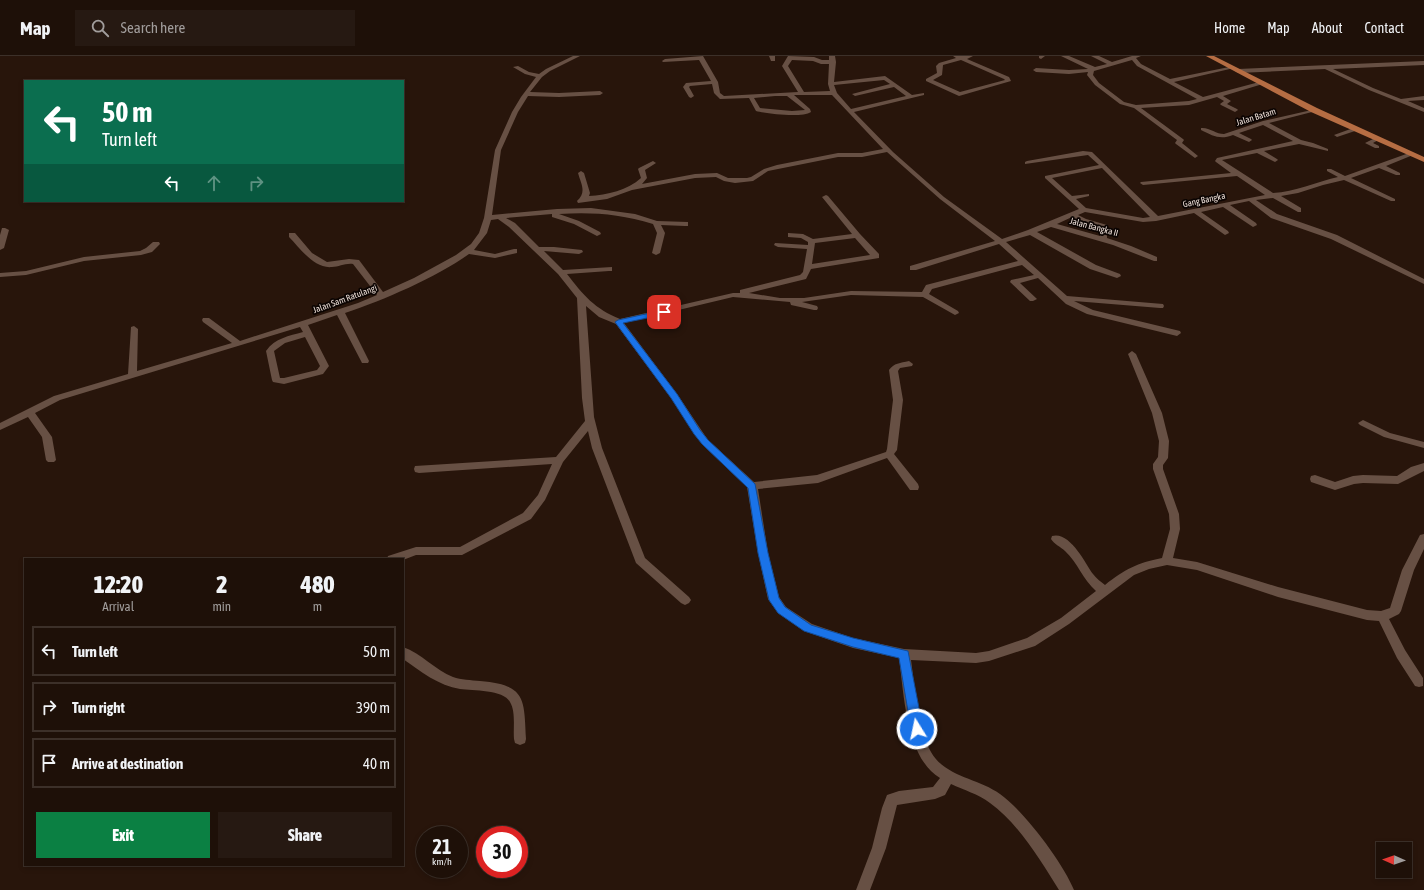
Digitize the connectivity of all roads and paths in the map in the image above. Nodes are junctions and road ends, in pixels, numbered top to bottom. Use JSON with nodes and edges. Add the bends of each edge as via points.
{"nodes":[{"id":1,"x":577,"y":56,"type":"edge"},
{"id":2,"x":970,"y":56,"type":"edge"},
{"id":3,"x":1064,"y":56,"type":"edge"},
{"id":4,"x":1094,"y":56,"type":"edge"},
{"id":5,"x":1209,"y":56,"type":"edge"},
{"id":6,"x":700,"y":57,"type":"edge"},
{"id":7,"x":791,"y":57,"type":"edge"},
{"id":8,"x":958,"y":57,"type":"edge"},
{"id":9,"x":1136,"y":57,"type":"edge"},
{"id":10,"x":833,"y":59,"type":"edge"},
{"id":11,"x":665,"y":62,"type":"dead end"},
{"id":12,"x":1424,"y":62,"type":"edge"},
{"id":13,"x":1112,"y":64,"type":"junction"},
{"id":14,"x":516,"y":67,"type":"dead end"},
{"id":15,"x":1326,"y":68,"type":"junction"},
{"id":16,"x":1235,"y":69,"type":"junction"},
{"id":17,"x":1036,"y":70,"type":"dead end"},
{"id":18,"x":1093,"y":70,"type":"junction"},
{"id":19,"x":540,"y":76,"type":"junction"},
{"id":20,"x":1170,"y":81,"type":"junction"},
{"id":21,"x":715,"y":82,"type":"junction"},
{"id":22,"x":844,"y":83,"type":"junction"},
{"id":23,"x":1263,"y":83,"type":"junction"},
{"id":24,"x":832,"y":84,"type":"junction"},
{"id":25,"x":895,"y":85,"type":"junction"},
{"id":26,"x":600,"y":93,"type":"dead end"},
{"id":27,"x":834,"y":93,"type":"junction"},
{"id":28,"x":526,"y":94,"type":"junction"},
{"id":29,"x":789,"y":94,"type":"junction"},
{"id":30,"x":802,"y":94,"type":"junction"},
{"id":31,"x":922,"y":94,"type":"dead end"},
{"id":32,"x":1218,"y":95,"type":"junction"},
{"id":33,"x":691,"y":96,"type":"dead end"},
{"id":34,"x":910,"y":96,"type":"junction"},
{"id":35,"x":751,"y":97,"type":"junction"},
{"id":36,"x":1424,"y":98,"type":"edge"},
{"id":37,"x":861,"y":100,"type":"junction"},
{"id":38,"x":1204,"y":100,"type":"junction"},
{"id":39,"x":1401,"y":101,"type":"junction"},
{"id":40,"x":1136,"y":107,"type":"junction"},
{"id":41,"x":1235,"y":110,"type":"dead end"},
{"id":42,"x":1314,"y":110,"type":"junction"},
{"id":43,"x":1424,"y":110,"type":"edge"},
{"id":44,"x":850,"y":111,"type":"junction"},
{"id":45,"x":1264,"y":123,"type":"junction"},
{"id":46,"x":1204,"y":129,"type":"dead end"},
{"id":47,"x":1356,"y":129,"type":"junction"},
{"id":48,"x":1233,"y":133,"type":"junction"},
{"id":49,"x":1337,"y":135,"type":"dead end"},
{"id":50,"x":1249,"y":140,"type":"dead end"},
{"id":51,"x":1299,"y":142,"type":"junction"},
{"id":52,"x":888,"y":150,"type":"junction"},
{"id":53,"x":1326,"y":150,"type":"dead end"},
{"id":54,"x":1258,"y":151,"type":"junction"},
{"id":55,"x":1411,"y":154,"type":"junction"},
{"id":56,"x":1195,"y":156,"type":"dead end"},
{"id":57,"x":1275,"y":160,"type":"dead end"},
{"id":58,"x":1424,"y":160,"type":"edge"},
{"id":59,"x":653,"y":163,"type":"dead end"},
{"id":60,"x":1027,"y":163,"type":"dead end"},
{"id":61,"x":1104,"y":166,"type":"junction"},
{"id":62,"x":1379,"y":166,"type":"junction"},
{"id":63,"x":1329,"y":170,"type":"dead end"},
{"id":64,"x":581,"y":173,"type":"dead end"},
{"id":65,"x":1237,"y":174,"type":"junction"},
{"id":66,"x":1398,"y":174,"type":"dead end"},
{"id":67,"x":1344,"y":178,"type":"junction"},
{"id":68,"x":1143,"y":183,"type":"dead end"},
{"id":69,"x":630,"y":188,"type":"junction"},
{"id":70,"x":1087,"y":195,"type":"dead end"},
{"id":71,"x":1272,"y":195,"type":"junction"},
{"id":72,"x":826,"y":197,"type":"dead end"},
{"id":73,"x":1071,"y":198,"type":"junction"},
{"id":74,"x":584,"y":199,"type":"junction"},
{"id":75,"x":1250,"y":199,"type":"junction"},
{"id":76,"x":1393,"y":200,"type":"dead end"},
{"id":77,"x":1225,"y":205,"type":"junction"},
{"id":78,"x":1084,"y":210,"type":"junction"},
{"id":79,"x":1298,"y":210,"type":"dead end"},
{"id":80,"x":1196,"y":211,"type":"junction"},
{"id":81,"x":551,"y":212,"type":"junction"},
{"id":82,"x":543,"y":213,"type":"junction"},
{"id":83,"x":1072,"y":214,"type":"junction"},
{"id":84,"x":499,"y":217,"type":"junction"},
{"id":85,"x":488,"y":218,"type":"junction"},
{"id":86,"x":1156,"y":219,"type":"junction"},
{"id":87,"x":656,"y":223,"type":"junction"},
{"id":88,"x":685,"y":224,"type":"dead end"},
{"id":89,"x":1050,"y":224,"type":"junction"},
{"id":90,"x":1253,"y":225,"type":"dead end"},
{"id":91,"x":5,"y":230,"type":"dead end"},
{"id":92,"x":1031,"y":232,"type":"junction"},
{"id":93,"x":1225,"y":233,"type":"dead end"},
{"id":94,"x":597,"y":234,"type":"dead end"},
{"id":95,"x":292,"y":235,"type":"dead end"},
{"id":96,"x":791,"y":235,"type":"dead end"},
{"id":97,"x":857,"y":236,"type":"junction"},
{"id":98,"x":1103,"y":239,"type":"junction"},
{"id":99,"x":1000,"y":241,"type":"junction"},
{"id":100,"x":156,"y":244,"type":"dead end"},
{"id":101,"x":811,"y":244,"type":"junction"},
{"id":102,"x":778,"y":245,"type":"dead end"},
{"id":103,"x":0,"y":248,"type":"edge"},
{"id":104,"x":538,"y":249,"type":"junction"},
{"id":105,"x":467,"y":251,"type":"junction"},
{"id":106,"x":514,"y":251,"type":"dead end"},
{"id":107,"x":579,"y":252,"type":"dead end"},
{"id":108,"x":656,"y":252,"type":"dead end"},
{"id":109,"x":1154,"y":259,"type":"dead end"},
{"id":110,"x":1022,"y":262,"type":"junction"},
{"id":111,"x":807,"y":267,"type":"junction"},
{"id":112,"x":913,"y":268,"type":"dead end"},
{"id":113,"x":609,"y":269,"type":"dead end"},
{"id":114,"x":561,"y":272,"type":"junction"},
{"id":115,"x":0,"y":275,"type":"edge"},
{"id":116,"x":1038,"y":276,"type":"junction"},
{"id":117,"x":1117,"y":276,"type":"dead end"},
{"id":118,"x":1424,"y":282,"type":"edge"},
{"id":119,"x":733,"y":295,"type":"junction"},
{"id":120,"x":925,"y":295,"type":"junction"},
{"id":121,"x":382,"y":296,"type":"junction"},
{"id":122,"x":581,"y":298,"type":"junction"},
{"id":123,"x":1065,"y":298,"type":"junction"},
{"id":124,"x":1033,"y":299,"type":"dead end"},
{"id":125,"x":780,"y":300,"type":"junction"},
{"id":126,"x":1160,"y":306,"type":"dead end"},
{"id":127,"x":814,"y":308,"type":"dead end"},
{"id":128,"x":340,"y":312,"type":"junction"},
{"id":129,"x":955,"y":313,"type":"dead end"},
{"id":130,"x":206,"y":320,"type":"dead end"},
{"id":131,"x":618,"y":322,"type":"junction"},
{"id":132,"x":304,"y":324,"type":"junction"},
{"id":133,"x":134,"y":329,"type":"dead end"},
{"id":134,"x":308,"y":333,"type":"junction"},
{"id":135,"x":1177,"y":333,"type":"dead end"},
{"id":136,"x":239,"y":344,"type":"junction"},
{"id":137,"x":1132,"y":354,"type":"dead end"},
{"id":138,"x":365,"y":361,"type":"dead end"},
{"id":139,"x":909,"y":364,"type":"dead end"},
{"id":140,"x":132,"y":375,"type":"junction"},
{"id":141,"x":29,"y":411,"type":"junction"},
{"id":142,"x":590,"y":422,"type":"junction"},
{"id":143,"x":1362,"y":423,"type":"dead end"},
{"id":144,"x":0,"y":427,"type":"edge"},
{"id":145,"x":1424,"y":445,"type":"edge"},
{"id":146,"x":889,"y":454,"type":"junction"},
{"id":147,"x":51,"y":460,"type":"dead end"},
{"id":148,"x":558,"y":460,"type":"junction"},
{"id":149,"x":1424,"y":467,"type":"edge"},
{"id":150,"x":419,"y":469,"type":"dead end"},
{"id":151,"x":1315,"y":479,"type":"dead end"},
{"id":152,"x":752,"y":486,"type":"junction"},
{"id":153,"x":914,"y":487,"type":"dead end"},
{"id":154,"x":1424,"y":538,"type":"edge"},
{"id":155,"x":1056,"y":539,"type":"dead end"},
{"id":156,"x":395,"y":558,"type":"edge"},
{"id":157,"x":1167,"y":561,"type":"junction"},
{"id":158,"x":1104,"y":591,"type":"junction"},
{"id":159,"x":685,"y":600,"type":"dead end"},
{"id":160,"x":1382,"y":616,"type":"junction"},
{"id":161,"x":404,"y":653,"type":"edge"},
{"id":162,"x":904,"y":654,"type":"junction"},
{"id":163,"x":1419,"y":682,"type":"dead end"},
{"id":164,"x":520,"y":739,"type":"dead end"},
{"id":165,"x":948,"y":777,"type":"junction"},
{"id":166,"x":863,"y":890,"type":"edge"},
{"id":167,"x":1066,"y":890,"type":"edge"}],
"edges":[{"from":1,"to":19,"type":"street","name":"Jalan Sam Ratulangi"},
{"from":2,"to":8,"type":"street"},
{"from":3,"to":18,"type":"street"},
{"from":4,"to":13,"type":"street"},
{"from":5,"to":16,"type":"main road"},
{"from":6,"to":11,"type":"street"},
{"from":6,"to":21,"type":"street"},
{"from":7,"to":10,"type":"street","via":[[821,62]]},
{"from":7,"to":30,"type":"street","via":[[785,66]]},
{"from":8,"to":8,"type":"street","via":[[1007,78],[1008,80],[959,94],[928,80],[940,74],[941,64]]},
{"from":9,"to":13,"type":"street"},
{"from":9,"to":20,"type":"street","via":[[1140,64]]},
{"from":10,"to":24,"type":"street"},
{"from":12,"to":15,"type":"street"},
{"from":13,"to":18,"type":"street"},
{"from":14,"to":19,"type":"street"},
{"from":15,"to":16,"type":"street"},
{"from":15,"to":39,"type":"street"},
{"from":16,"to":20,"type":"street"},
{"from":16,"to":23,"type":"main road"},
{"from":17,"to":18,"type":"street"},
{"from":18,"to":40,"type":"street","via":[[1090,75],[1097,84],[1126,105]]},
{"from":19,"to":28,"type":"street","name":"Jalan Sam Ratulangi"},
{"from":20,"to":38,"type":"street"},
{"from":21,"to":33,"type":"street","via":[[688,84],[686,88]]},
{"from":21,"to":35,"type":"street","via":[[720,97]]},
{"from":22,"to":24,"type":"street"},
{"from":22,"to":25,"type":"street","via":[[885,78]]},
{"from":22,"to":37,"type":"street"},
{"from":23,"to":32,"type":"street"},
{"from":23,"to":42,"type":"main road"},
{"from":24,"to":27,"type":"street"},
{"from":25,"to":34,"type":"street"},
{"from":25,"to":37,"type":"street"},
{"from":26,"to":28,"type":"street"},
{"from":27,"to":30,"type":"street"},
{"from":27,"to":44,"type":"street"},
{"from":28,"to":85,"type":"street","name":"Jalan Sam Ratulangi","via":[[498,150]]},
{"from":29,"to":30,"type":"street"},
{"from":29,"to":35,"type":"street"},
{"from":29,"to":35,"type":"street","via":[[808,112],[758,110]]},
{"from":31,"to":34,"type":"street"},
{"from":32,"to":38,"type":"street"},
{"from":32,"to":41,"type":"street","via":[[1228,101],[1223,104]]},
{"from":34,"to":37,"type":"street"},
{"from":36,"to":39,"type":"street"},
{"from":37,"to":44,"type":"street"},
{"from":38,"to":40,"type":"street"},
{"from":39,"to":43,"type":"street"},
{"from":40,"to":56,"type":"street","via":[[1181,140],[1178,143]]},
{"from":42,"to":45,"type":"street","name":"Jalan Batam"},
{"from":42,"to":47,"type":"main road","via":[[1343,126]]},
{"from":44,"to":52,"type":"street"},
{"from":45,"to":48,"type":"street","name":"Jalan Batam"},
{"from":45,"to":51,"type":"street"},
{"from":46,"to":48,"type":"street","name":"Jalan Batam","via":[[1218,136]]},
{"from":47,"to":49,"type":"street"},
{"from":47,"to":55,"type":"main road","via":[[1377,143]]},
{"from":48,"to":50,"type":"street"},
{"from":51,"to":53,"type":"street"},
{"from":51,"to":54,"type":"street"},
{"from":52,"to":69,"type":"street","via":[[862,155],[838,155],[777,167],[766,170],[753,179],[737,181],[726,180],[717,175],[695,176]]},
{"from":52,"to":99,"type":"street","via":[[942,198]]},
{"from":54,"to":57,"type":"street"},
{"from":54,"to":65,"type":"street","via":[[1218,160]]},
{"from":55,"to":58,"type":"main road"},
{"from":55,"to":62,"type":"street","name":"Gang Bangka"},
{"from":59,"to":69,"type":"street","via":[[641,169],[644,175],[642,181]]},
{"from":60,"to":61,"type":"street","via":[[1087,152]]},
{"from":61,"to":73,"type":"street","via":[[1048,176]]},
{"from":61,"to":86,"type":"street"},
{"from":62,"to":66,"type":"street"},
{"from":62,"to":67,"type":"street","name":"Gang Bangka"},
{"from":63,"to":67,"type":"street"},
{"from":64,"to":74,"type":"street","via":[[588,193]]},
{"from":65,"to":68,"type":"street"},
{"from":65,"to":71,"type":"street"},
{"from":67,"to":71,"type":"street","name":"Gang Bangka","via":[[1296,192]]},
{"from":67,"to":76,"type":"street"},
{"from":69,"to":74,"type":"street","via":[[607,197]]},
{"from":70,"to":73,"type":"street"},
{"from":71,"to":75,"type":"street","name":"Gang Bangka"},
{"from":71,"to":79,"type":"street"},
{"from":72,"to":97,"type":"street"},
{"from":73,"to":78,"type":"street"},
{"from":74,"to":81,"type":"street"},
{"from":75,"to":77,"type":"street","name":"Gang Bangka"},
{"from":75,"to":118,"type":"street","via":[[1274,216],[1334,237]]},
{"from":77,"to":80,"type":"street","name":"Gang Bangka"},
{"from":77,"to":90,"type":"street"},
{"from":78,"to":83,"type":"street","name":"Gang Bangka"},
{"from":78,"to":86,"type":"street","name":"Gang Bangka","via":[[1143,220]]},
{"from":80,"to":86,"type":"street","name":"Gang Bangka"},
{"from":80,"to":93,"type":"street"},
{"from":81,"to":82,"type":"street"},
{"from":81,"to":87,"type":"street","via":[[591,210],[635,216]]},
{"from":82,"to":84,"type":"street"},
{"from":82,"to":94,"type":"street","via":[[576,221]]},
{"from":83,"to":89,"type":"street","name":"Gang Bangka"},
{"from":83,"to":98,"type":"street","via":[[1082,221],[1104,227]]},
{"from":84,"to":85,"type":"street"},
{"from":84,"to":104,"type":"street","via":[[512,225]]},
{"from":85,"to":105,"type":"street","name":"Jalan Sam Ratulangi","via":[[480,240]]},
{"from":87,"to":88,"type":"street"},
{"from":87,"to":108,"type":"street","via":[[661,232]]},
{"from":89,"to":92,"type":"street","name":"Gang Bangka"},
{"from":89,"to":98,"type":"street","name":"Jalan Bangka II"},
{"from":91,"to":103,"type":"street"},
{"from":92,"to":99,"type":"street","name":"Gang Bangka"},
{"from":92,"to":117,"type":"street","via":[[1093,267]]},
{"from":95,"to":121,"type":"street","via":[[323,264],[330,265],[349,260],[356,262]]},
{"from":96,"to":101,"type":"street","via":[[805,237]]},
{"from":97,"to":101,"type":"street"},
{"from":97,"to":111,"type":"street","via":[[876,256]]},
{"from":98,"to":109,"type":"street","name":"Jalan Bangka II"},
{"from":99,"to":110,"type":"street"},
{"from":99,"to":112,"type":"street","name":"Gang Bangka"},
{"from":100,"to":115,"type":"street","via":[[140,253],[84,259],[26,273]]},
{"from":101,"to":102,"type":"street"},
{"from":101,"to":111,"type":"street"},
{"from":104,"to":107,"type":"street"},
{"from":104,"to":114,"type":"street"},
{"from":105,"to":106,"type":"street","via":[[494,256]]},
{"from":105,"to":121,"type":"street","name":"Jalan Sam Ratulangi","via":[[417,280]]},
{"from":110,"to":116,"type":"street"},
{"from":110,"to":120,"type":"street","via":[[929,287]]},
{"from":111,"to":119,"type":"street","via":[[803,277]]},
{"from":113,"to":114,"type":"street"},
{"from":114,"to":122,"type":"street"},
{"from":116,"to":123,"type":"street"},
{"from":116,"to":124,"type":"street","via":[[1014,282]]},
{"from":119,"to":125,"type":"street"},
{"from":119,"to":131,"type":"street"},
{"from":120,"to":125,"type":"street","via":[[851,292],[804,300]]},
{"from":120,"to":129,"type":"street"},
{"from":121,"to":128,"type":"street","name":"Jalan Sam Ratulangi"},
{"from":122,"to":131,"type":"street","via":[[602,315]]},
{"from":122,"to":142,"type":"street"},
{"from":123,"to":126,"type":"street"},
{"from":123,"to":135,"type":"street","via":[[1090,312]]},
{"from":125,"to":127,"type":"street"},
{"from":128,"to":132,"type":"street","name":"Jalan Sam Ratulangi"},
{"from":128,"to":138,"type":"street"},
{"from":130,"to":136,"type":"street"},
{"from":131,"to":152,"type":"street","via":[[674,396],[701,437]]},
{"from":132,"to":134,"type":"street"},
{"from":132,"to":136,"type":"street","name":"Jalan Sam Ratulangi"},
{"from":133,"to":140,"type":"street"},
{"from":134,"to":134,"type":"street","via":[[272,347],[270,351],[276,380],[284,381],[323,369],[325,366]]},
{"from":136,"to":140,"type":"street","name":"Jalan Sam Ratulangi"},
{"from":137,"to":157,"type":"street","via":[[1157,413],[1164,441],[1163,458],[1158,464],[1158,469],[1174,514],[1175,529]]},
{"from":139,"to":146,"type":"street","via":[[897,366],[893,370],[898,400],[892,450]]},
{"from":140,"to":141,"type":"street","name":"Jalan Sam Ratulangi","via":[[58,398]]},
{"from":141,"to":144,"type":"street","name":"Jalan Sam Ratulangi"},
{"from":141,"to":147,"type":"street","via":[[47,437]]},
{"from":142,"to":148,"type":"street"},
{"from":142,"to":159,"type":"street","via":[[597,448],[636,553],[647,567]]},
{"from":143,"to":145,"type":"street","via":[[1386,435]]},
{"from":146,"to":152,"type":"street","via":[[818,478]]},
{"from":146,"to":153,"type":"street"},
{"from":148,"to":150,"type":"street"},
{"from":148,"to":156,"type":"street","via":[[539,502],[527,516],[462,552],[416,551]]},
{"from":149,"to":151,"type":"street","via":[[1398,480],[1363,479],[1335,486]]},
{"from":152,"to":162,"type":"street","via":[[774,600],[782,610],[808,628],[827,635]]},
{"from":154,"to":160,"type":"street","via":[[1408,570],[1395,611]]},
{"from":155,"to":158,"type":"street","via":[[1072,549],[1087,574]]},
{"from":157,"to":158,"type":"street","via":[[1138,568]]},
{"from":157,"to":160,"type":"street","via":[[1197,566],[1298,598]]},
{"from":158,"to":162,"type":"street","via":[[1065,621],[1031,642],[1001,653],[976,658]]},
{"from":160,"to":163,"type":"street"},
{"from":161,"to":164,"type":"street","via":[[455,683],[510,693],[515,698],[518,711]]},
{"from":162,"to":165,"type":"street","via":[[921,747],[936,769]]},
{"from":165,"to":166,"type":"street","via":[[935,793],[892,800],[879,848]]},
{"from":165,"to":167,"type":"street","via":[[994,798],[1009,810]]}]}
